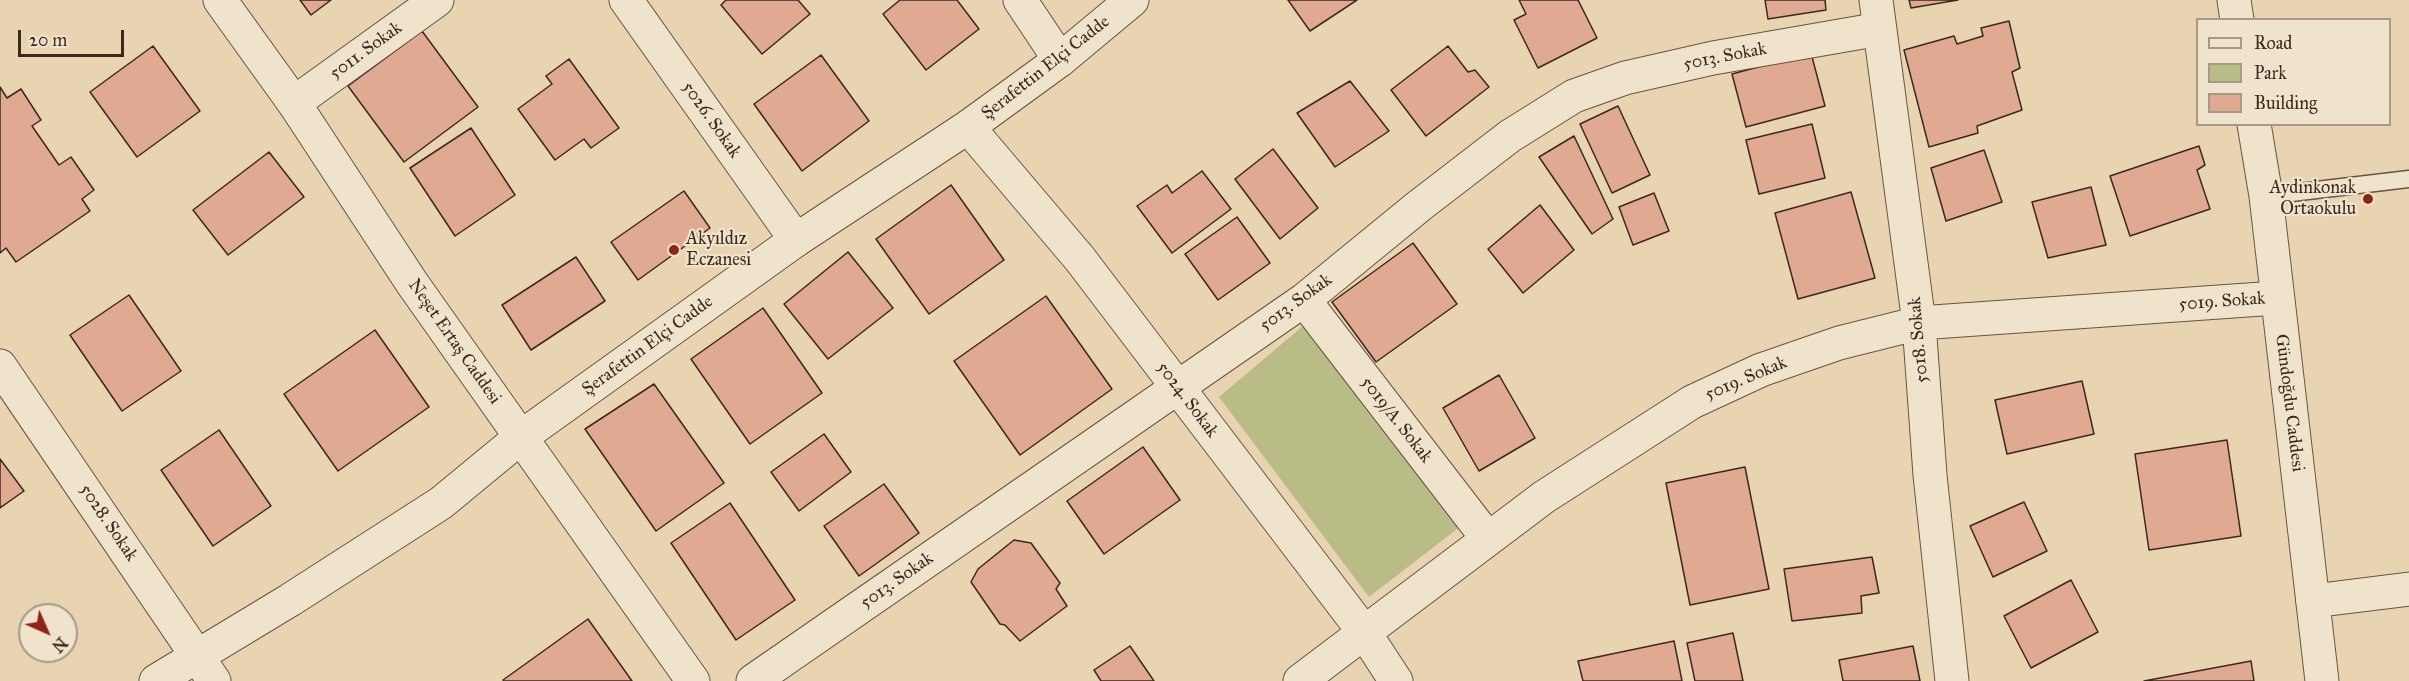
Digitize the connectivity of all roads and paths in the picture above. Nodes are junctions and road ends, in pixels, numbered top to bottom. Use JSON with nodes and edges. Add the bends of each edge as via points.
{"nodes":[{"id":1,"x":220,"y":0,"type":"edge"},
{"id":2,"x":437,"y":0,"type":"edge"},
{"id":3,"x":626,"y":0,"type":"edge"},
{"id":4,"x":1020,"y":0,"type":"edge"},
{"id":5,"x":1132,"y":0,"type":"edge"},
{"id":6,"x":2234,"y":0,"type":"edge"},
{"id":7,"x":1878,"y":15,"type":"edge"},
{"id":8,"x":2238,"y":18,"type":"edge"},
{"id":9,"x":1060,"y":60,"type":"junction"},
{"id":10,"x":294,"y":103,"type":"junction"},
{"id":11,"x":2254,"y":126,"type":"edge"},
{"id":12,"x":968,"y":127,"type":"junction"},
{"id":13,"x":2409,"y":179,"type":"edge"},
{"id":14,"x":2266,"y":196,"type":"junction"},
{"id":15,"x":796,"y":240,"type":"junction"},
{"id":16,"x":2276,"y":298,"type":"junction"},
{"id":17,"x":1304,"y":300,"type":"junction"},
{"id":18,"x":1919,"y":323,"type":"junction"},
{"id":19,"x":0,"y":366,"type":"edge"},
{"id":20,"x":1177,"y":387,"type":"junction"},
{"id":21,"x":522,"y":437,"type":"junction"},
{"id":22,"x":1488,"y":539,"type":"junction"},
{"id":23,"x":2409,"y":589,"type":"edge"},
{"id":24,"x":2313,"y":601,"type":"junction"},
{"id":25,"x":1364,"y":632,"type":"junction"},
{"id":26,"x":197,"y":654,"type":"junction"},
{"id":27,"x":156,"y":681,"type":"edge"},
{"id":28,"x":214,"y":681,"type":"edge"},
{"id":29,"x":693,"y":681,"type":"edge"},
{"id":30,"x":753,"y":681,"type":"edge"},
{"id":31,"x":1300,"y":681,"type":"edge"},
{"id":32,"x":1396,"y":681,"type":"edge"},
{"id":33,"x":1952,"y":681,"type":"edge"},
{"id":34,"x":2322,"y":681,"type":"edge"}],
"edges":[{"from":1,"to":10,"type":"street","name":"Neşet Ertaş Caddesi"},
{"from":2,"to":10,"type":"street","name":"5011. Sokak"},
{"from":3,"to":15,"type":"street","name":"5026. Sokak"},
{"from":4,"to":9,"type":"street"},
{"from":5,"to":9,"type":"street","name":"Şerafettin Elçi Cadde"},
{"from":6,"to":8,"type":"street"},
{"from":7,"to":17,"type":"street","name":"5013. Sokak","via":[[1625,78],[1574,96],[1501,143]]},
{"from":7,"to":18,"type":"street","name":"5018. Sokak"},
{"from":9,"to":12,"type":"street","name":"Şerafettin Elçi Cadde"},
{"from":10,"to":21,"type":"street","name":"Neşet Ertaş Caddesi","via":[[412,284]]},
{"from":11,"to":14,"type":"street","name":"Gündoğdu Caddesi"},
{"from":12,"to":15,"type":"street","name":"Şerafettin Elçi Cadde"},
{"from":12,"to":20,"type":"street","name":"5024. Sokak","via":[[1080,259]]},
{"from":13,"to":14,"type":"lane"},
{"from":14,"to":16,"type":"street","name":"Gündoğdu Caddesi"},
{"from":15,"to":21,"type":"street","name":"Şerafettin Elçi Cadde"},
{"from":16,"to":18,"type":"street","name":"5019. Sokak"},
{"from":16,"to":24,"type":"street","name":"Gündoğdu Caddesi"},
{"from":17,"to":20,"type":"street","name":"5013. Sokak"},
{"from":17,"to":22,"type":"street","name":"5019/A. Sokak"},
{"from":18,"to":22,"type":"street","name":"5019. Sokak","via":[[1794,358],[1692,402],[1544,497]]},
{"from":18,"to":33,"type":"street","name":"5018. Sokak"},
{"from":19,"to":26,"type":"street","name":"5028. Sokak"},
{"from":20,"to":25,"type":"street","name":"5024. Sokak"},
{"from":20,"to":30,"type":"street","name":"5013. Sokak"},
{"from":21,"to":26,"type":"street","name":"Şerafettin Elçi Cadde","via":[[441,503],[290,600]]},
{"from":21,"to":29,"type":"street","name":"Neşet Ertaş Caddesi"},
{"from":22,"to":25,"type":"street","name":"5019. Sokak"},
{"from":23,"to":24,"type":"street"},
{"from":24,"to":34,"type":"street","name":"Gündoğdu Caddesi"},
{"from":25,"to":31,"type":"street","name":"5019. Sokak"},
{"from":25,"to":32,"type":"street","name":"5024. Sokak"},
{"from":26,"to":27,"type":"street","name":"Şerafettin Elçi Cadde"},
{"from":26,"to":28,"type":"street","name":"5028. Sokak"}]}
